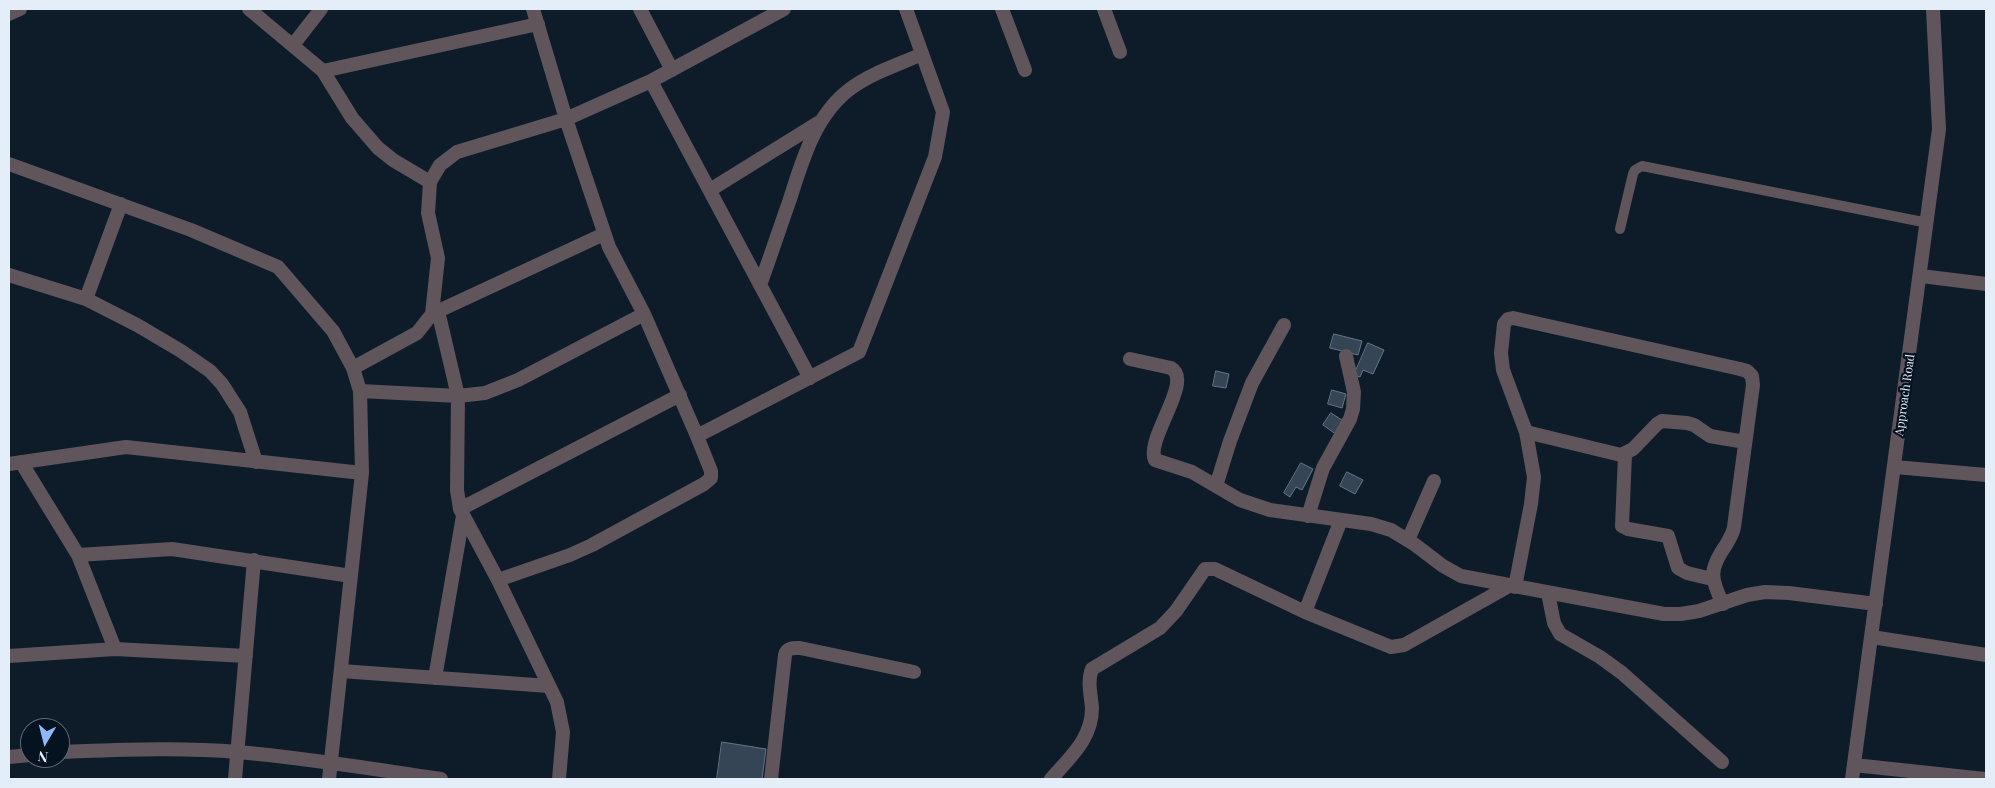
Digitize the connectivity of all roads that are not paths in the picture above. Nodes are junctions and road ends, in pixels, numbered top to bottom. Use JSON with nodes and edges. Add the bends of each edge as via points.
{"nodes":[{"id":1,"x":20,"y":9,"type":"edge"},
{"id":2,"x":248,"y":9,"type":"edge"},
{"id":3,"x":321,"y":9,"type":"edge"},
{"id":4,"x":533,"y":9,"type":"edge"},
{"id":5,"x":640,"y":9,"type":"edge"},
{"id":6,"x":783,"y":9,"type":"edge"},
{"id":7,"x":906,"y":9,"type":"edge"},
{"id":8,"x":1002,"y":9,"type":"edge"},
{"id":9,"x":1104,"y":9,"type":"edge"},
{"id":10,"x":1933,"y":9,"type":"edge"},
{"id":11,"x":9,"y":14,"type":"edge"},
{"id":12,"x":538,"y":24,"type":"junction"},
{"id":13,"x":292,"y":45,"type":"junction"},
{"id":14,"x":1120,"y":52,"type":"dead end"},
{"id":15,"x":922,"y":54,"type":"junction"},
{"id":16,"x":672,"y":70,"type":"junction"},
{"id":17,"x":1025,"y":70,"type":"dead end"},
{"id":18,"x":323,"y":71,"type":"junction"},
{"id":19,"x":651,"y":81,"type":"junction"},
{"id":20,"x":566,"y":119,"type":"junction"},
{"id":21,"x":821,"y":121,"type":"junction"},
{"id":22,"x":9,"y":164,"type":"edge"},
{"id":23,"x":430,"y":182,"type":"junction"},
{"id":24,"x":710,"y":190,"type":"junction"},
{"id":25,"x":121,"y":204,"type":"junction"},
{"id":26,"x":1928,"y":223,"type":"junction"},
{"id":27,"x":1620,"y":229,"type":"dead end"},
{"id":28,"x":604,"y":234,"type":"junction"},
{"id":29,"x":9,"y":275,"type":"edge"},
{"id":30,"x":1921,"y":276,"type":"junction"},
{"id":31,"x":1986,"y":284,"type":"edge"},
{"id":32,"x":760,"y":286,"type":"junction"},
{"id":33,"x":86,"y":299,"type":"junction"},
{"id":34,"x":435,"y":312,"type":"junction"},
{"id":35,"x":644,"y":314,"type":"junction"},
{"id":36,"x":1284,"y":325,"type":"dead end"},
{"id":37,"x":1346,"y":356,"type":"dead end"},
{"id":38,"x":1130,"y":358,"type":"dead end"},
{"id":39,"x":353,"y":368,"type":"junction"},
{"id":40,"x":810,"y":378,"type":"junction"},
{"id":41,"x":360,"y":391,"type":"junction"},
{"id":42,"x":680,"y":395,"type":"junction"},
{"id":43,"x":458,"y":396,"type":"junction"},
{"id":44,"x":1526,"y":432,"type":"junction"},
{"id":45,"x":697,"y":436,"type":"junction"},
{"id":46,"x":1745,"y":442,"type":"junction"},
{"id":47,"x":1625,"y":455,"type":"junction"},
{"id":48,"x":256,"y":462,"type":"junction"},
{"id":49,"x":15,"y":463,"type":"edge"},
{"id":50,"x":1895,"y":467,"type":"junction"},
{"id":51,"x":362,"y":473,"type":"junction"},
{"id":52,"x":1986,"y":475,"type":"edge"},
{"id":53,"x":1434,"y":482,"type":"dead end"},
{"id":54,"x":1216,"y":486,"type":"junction"},
{"id":55,"x":461,"y":512,"type":"junction"},
{"id":56,"x":1308,"y":516,"type":"junction"},
{"id":57,"x":1341,"y":520,"type":"junction"},
{"id":58,"x":1408,"y":540,"type":"junction"},
{"id":59,"x":78,"y":555,"type":"junction"},
{"id":60,"x":254,"y":560,"type":"junction"},
{"id":61,"x":351,"y":576,"type":"junction"},
{"id":62,"x":1712,"y":579,"type":"junction"},
{"id":63,"x":498,"y":580,"type":"junction"},
{"id":64,"x":1512,"y":586,"type":"junction"},
{"id":65,"x":1548,"y":593,"type":"junction"},
{"id":66,"x":1723,"y":604,"type":"junction"},
{"id":67,"x":1876,"y":604,"type":"junction"},
{"id":68,"x":1305,"y":612,"type":"junction"},
{"id":69,"x":1872,"y":637,"type":"junction"},
{"id":70,"x":115,"y":649,"type":"junction"},
{"id":71,"x":11,"y":652,"type":"edge"},
{"id":72,"x":1986,"y":655,"type":"edge"},
{"id":73,"x":246,"y":656,"type":"junction"},
{"id":74,"x":341,"y":671,"type":"junction"},
{"id":75,"x":914,"y":672,"type":"dead end"},
{"id":76,"x":435,"y":678,"type":"junction"},
{"id":77,"x":549,"y":686,"type":"junction"},
{"id":78,"x":70,"y":752,"type":"edge"},
{"id":79,"x":238,"y":752,"type":"junction"},
{"id":80,"x":1722,"y":762,"type":"dead end"},
{"id":81,"x":331,"y":763,"type":"junction"},
{"id":82,"x":1854,"y":765,"type":"junction"},
{"id":83,"x":235,"y":779,"type":"edge"},
{"id":84,"x":329,"y":779,"type":"edge"},
{"id":85,"x":441,"y":779,"type":"edge"},
{"id":86,"x":559,"y":779,"type":"edge"},
{"id":87,"x":771,"y":779,"type":"edge"},
{"id":88,"x":1051,"y":779,"type":"edge"},
{"id":89,"x":1852,"y":779,"type":"edge"},
{"id":90,"x":1985,"y":779,"type":"edge"}],
"edges":[{"from":1,"to":11,"type":"street"},
{"from":2,"to":13,"type":"street"},
{"from":3,"to":13,"type":"street"},
{"from":4,"to":12,"type":"street"},
{"from":5,"to":16,"type":"street"},
{"from":6,"to":16,"type":"street"},
{"from":7,"to":15,"type":"street"},
{"from":8,"to":17,"type":"street"},
{"from":9,"to":14,"type":"street"},
{"from":10,"to":26,"type":"street","name":"Approach Road","via":[[1940,129]]},
{"from":12,"to":18,"type":"street"},
{"from":12,"to":20,"type":"street"},
{"from":13,"to":18,"type":"street"},
{"from":15,"to":21,"type":"street","via":[[849,89]]},
{"from":15,"to":40,"type":"street","via":[[943,112],[935,157],[859,352]]},
{"from":16,"to":19,"type":"street"},
{"from":18,"to":23,"type":"street","via":[[365,135],[393,160]]},
{"from":19,"to":20,"type":"street"},
{"from":19,"to":24,"type":"street"},
{"from":20,"to":23,"type":"street","via":[[457,152],[440,165]]},
{"from":20,"to":28,"type":"street"},
{"from":21,"to":24,"type":"street"},
{"from":21,"to":32,"type":"street","via":[[808,144]]},
{"from":22,"to":25,"type":"street"},
{"from":23,"to":34,"type":"street","via":[[428,213],[438,258]]},
{"from":24,"to":32,"type":"street"},
{"from":25,"to":33,"type":"street"},
{"from":25,"to":39,"type":"street","via":[[192,230],[278,268],[333,331]]},
{"from":26,"to":27,"type":"lane","via":[[1642,166],[1633,174]]},
{"from":26,"to":30,"type":"street","name":"Approach Road"},
{"from":28,"to":34,"type":"street"},
{"from":28,"to":35,"type":"street"},
{"from":29,"to":33,"type":"street"},
{"from":30,"to":31,"type":"street"},
{"from":30,"to":50,"type":"street","name":"Approach Road"},
{"from":32,"to":40,"type":"street"},
{"from":33,"to":48,"type":"street","via":[[137,325],[210,371],[240,412]]},
{"from":34,"to":39,"type":"street","via":[[417,333]]},
{"from":34,"to":43,"type":"street"},
{"from":35,"to":42,"type":"street"},
{"from":35,"to":43,"type":"street","via":[[511,383],[485,392]]},
{"from":36,"to":54,"type":"street","via":[[1252,383]]},
{"from":37,"to":56,"type":"street","via":[[1354,392],[1353,409],[1322,468]]},
{"from":38,"to":54,"type":"street","via":[[1171,368],[1176,375],[1172,402],[1160,426],[1154,458],[1192,472]]},
{"from":39,"to":41,"type":"street"},
{"from":40,"to":45,"type":"street"},
{"from":41,"to":43,"type":"street"},
{"from":41,"to":51,"type":"street"},
{"from":42,"to":45,"type":"street"},
{"from":42,"to":55,"type":"street"},
{"from":43,"to":55,"type":"street","via":[[457,490]]},
{"from":44,"to":46,"type":"street","via":[[1501,362],[1504,324],[1511,318],[1747,371],[1753,379]]},
{"from":44,"to":47,"type":"street"},
{"from":44,"to":64,"type":"street","via":[[1533,490]]},
{"from":45,"to":63,"type":"street","via":[[711,471],[704,484],[592,545]]},
{"from":46,"to":47,"type":"street","via":[[1710,436],[1691,423],[1662,421]]},
{"from":46,"to":62,"type":"street","via":[[1734,531],[1716,560]]},
{"from":47,"to":62,"type":"street","via":[[1622,526],[1668,536],[1678,568]]},
{"from":48,"to":49,"type":"street","via":[[126,447]]},
{"from":48,"to":51,"type":"street"},
{"from":49,"to":59,"type":"street"},
{"from":50,"to":52,"type":"street"},
{"from":50,"to":67,"type":"street","name":"Approach Road"},
{"from":51,"to":61,"type":"street"},
{"from":53,"to":58,"type":"street"},
{"from":54,"to":56,"type":"street","via":[[1256,506]]},
{"from":55,"to":63,"type":"street"},
{"from":55,"to":76,"type":"street"},
{"from":56,"to":57,"type":"street"},
{"from":57,"to":58,"type":"street","via":[[1382,527]]},
{"from":57,"to":68,"type":"street"},
{"from":58,"to":64,"type":"street","via":[[1461,576]]},
{"from":59,"to":60,"type":"street","via":[[172,549]]},
{"from":59,"to":70,"type":"street"},
{"from":60,"to":61,"type":"street"},
{"from":60,"to":73,"type":"street"},
{"from":61,"to":74,"type":"street"},
{"from":62,"to":66,"type":"street"},
{"from":63,"to":77,"type":"street"},
{"from":64,"to":65,"type":"street"},
{"from":64,"to":68,"type":"street","via":[[1397,647],[1386,646]]},
{"from":65,"to":66,"type":"street","via":[[1664,614],[1681,614]]},
{"from":65,"to":80,"type":"street","via":[[1554,624],[1560,634],[1622,673]]},
{"from":66,"to":67,"type":"street","via":[[1756,593],[1775,592]]},
{"from":67,"to":69,"type":"street","name":"Approach Road"},
{"from":68,"to":88,"type":"street","via":[[1215,569],[1205,569],[1160,628],[1092,669],[1088,731]]},
{"from":69,"to":72,"type":"street"},
{"from":69,"to":82,"type":"street","name":"Approach Road"},
{"from":70,"to":71,"type":"street"},
{"from":70,"to":73,"type":"street"},
{"from":73,"to":79,"type":"street"},
{"from":74,"to":76,"type":"street"},
{"from":74,"to":81,"type":"street"},
{"from":75,"to":87,"type":"street","via":[[800,648],[787,650]]},
{"from":76,"to":77,"type":"street"},
{"from":77,"to":86,"type":"street","via":[[557,702],[562,732]]},
{"from":78,"to":79,"type":"street","via":[[146,748]]},
{"from":79,"to":81,"type":"street"},
{"from":79,"to":83,"type":"street"},
{"from":81,"to":84,"type":"street"},
{"from":81,"to":85,"type":"street"},
{"from":82,"to":89,"type":"street","name":"Approach Road"},
{"from":82,"to":90,"type":"street"}]}
